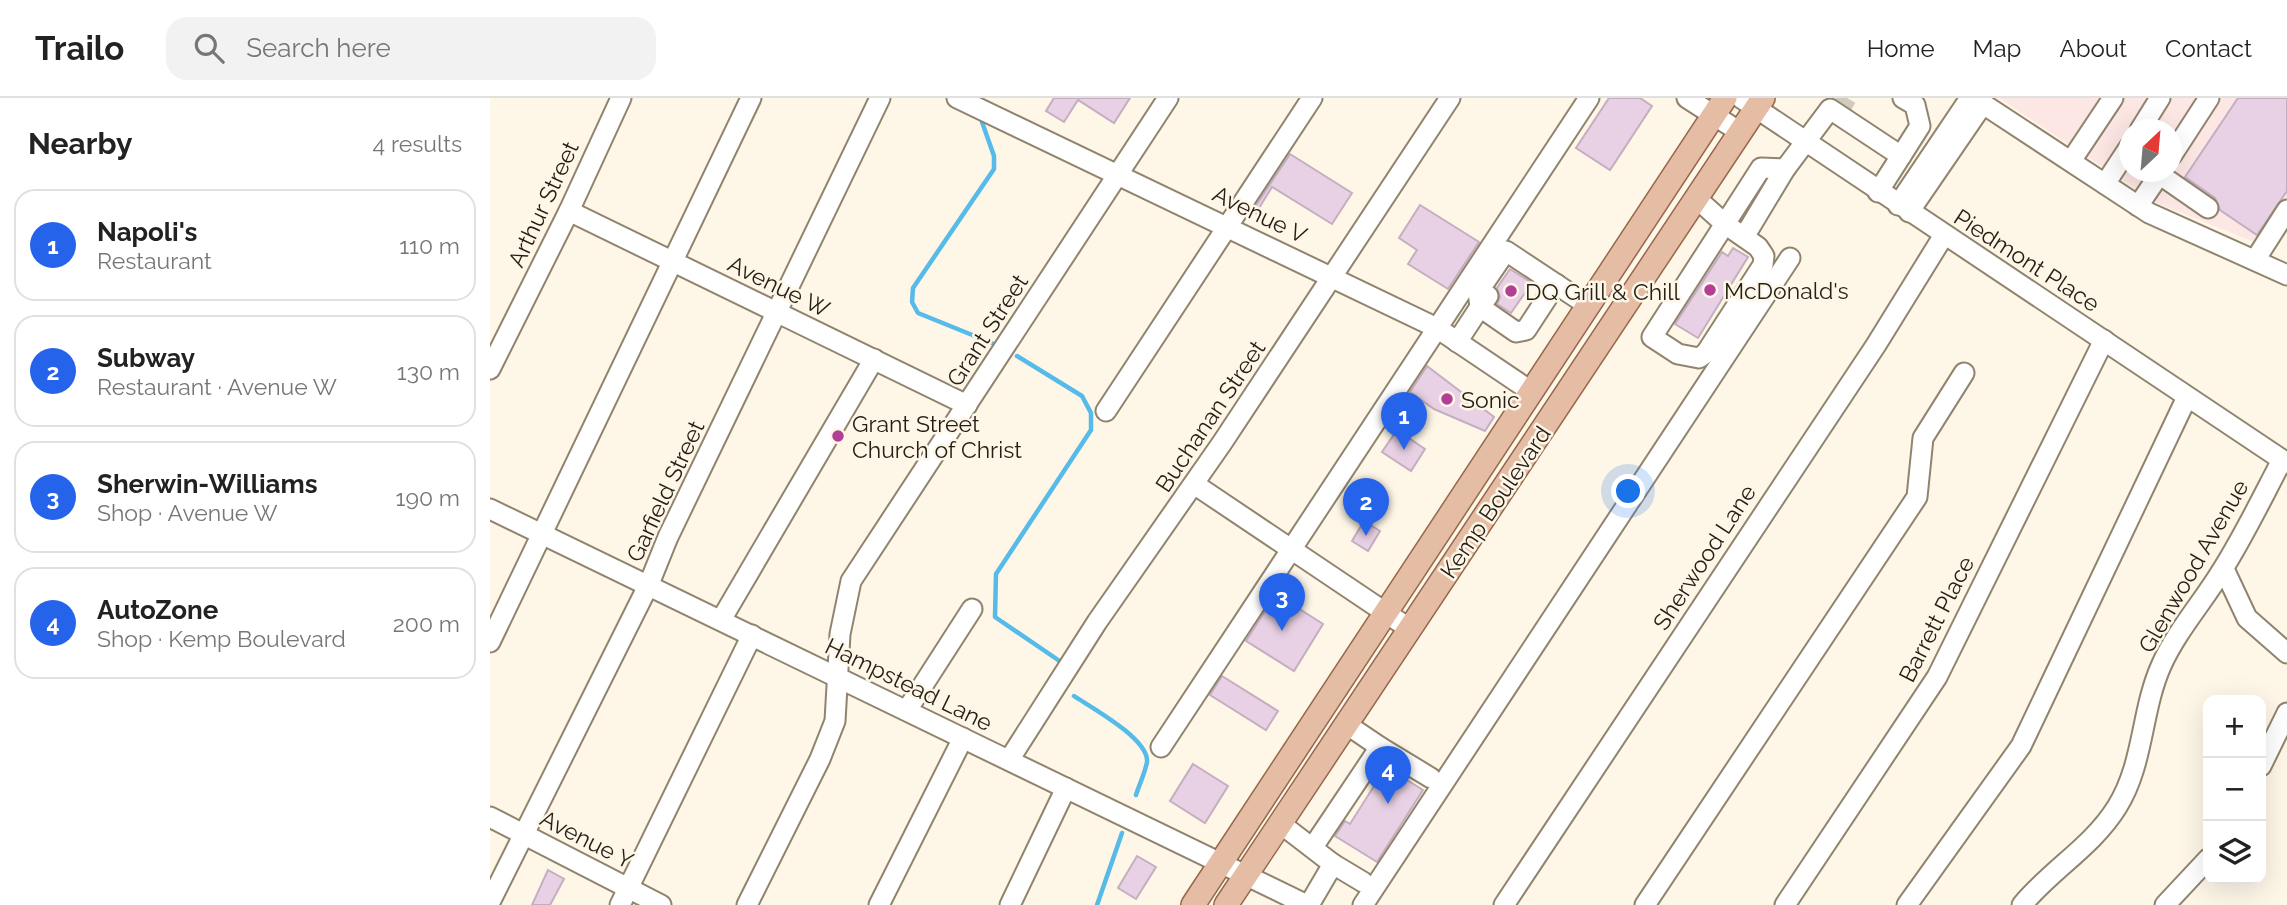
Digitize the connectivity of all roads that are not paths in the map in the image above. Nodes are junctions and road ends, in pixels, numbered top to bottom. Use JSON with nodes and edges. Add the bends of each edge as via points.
{"nodes":[{"id":1,"x":621,"y":98,"type":"edge"},
{"id":2,"x":751,"y":98,"type":"edge"},
{"id":3,"x":880,"y":98,"type":"edge"},
{"id":4,"x":957,"y":98,"type":"edge"},
{"id":5,"x":1167,"y":98,"type":"edge"},
{"id":6,"x":1312,"y":98,"type":"edge"},
{"id":7,"x":1450,"y":98,"type":"edge"},
{"id":8,"x":1589,"y":98,"type":"edge"},
{"id":9,"x":1688,"y":98,"type":"edge"},
{"id":10,"x":1903,"y":98,"type":"edge"},
{"id":11,"x":2113,"y":98,"type":"edge"},
{"id":12,"x":2160,"y":98,"type":"edge"},
{"id":13,"x":2208,"y":98,"type":"edge"},
{"id":14,"x":1976,"y":100,"type":"edge"},
{"id":15,"x":1753,"y":102,"type":"edge"},
{"id":16,"x":1836,"y":106,"type":"edge"},
{"id":17,"x":1720,"y":107,"type":"edge"},
{"id":18,"x":2147,"y":119,"type":"edge"},
{"id":19,"x":1740,"y":132,"type":"junction"},
{"id":20,"x":2182,"y":139,"type":"edge"},
{"id":21,"x":1806,"y":143,"type":"junction"},
{"id":22,"x":1901,"y":156,"type":"junction"},
{"id":23,"x":2071,"y":161,"type":"junction"},
{"id":24,"x":2119,"y":163,"type":"edge"},
{"id":25,"x":1784,"y":169,"type":"junction"},
{"id":26,"x":1118,"y":173,"type":"junction"},
{"id":27,"x":2154,"y":182,"type":"edge"},
{"id":28,"x":2172,"y":182,"type":"edge"},
{"id":29,"x":2105,"y":184,"type":"junction"},
{"id":30,"x":1878,"y":192,"type":"junction"},
{"id":31,"x":1696,"y":198,"type":"junction"},
{"id":32,"x":2138,"y":206,"type":"junction"},
{"id":33,"x":1904,"y":208,"type":"junction"},
{"id":34,"x":2208,"y":208,"type":"dead end"},
{"id":35,"x":2287,"y":210,"type":"edge"},
{"id":36,"x":569,"y":211,"type":"junction"},
{"id":37,"x":1725,"y":224,"type":"junction"},
{"id":38,"x":1227,"y":225,"type":"junction"},
{"id":39,"x":1944,"y":235,"type":"junction"},
{"id":40,"x":1744,"y":237,"type":"junction"},
{"id":41,"x":1790,"y":258,"type":"dead end"},
{"id":42,"x":2255,"y":260,"type":"junction"},
{"id":43,"x":671,"y":261,"type":"junction"},
{"id":44,"x":2287,"y":275,"type":"edge"},
{"id":45,"x":1332,"y":276,"type":"junction"},
{"id":46,"x":1556,"y":284,"type":"junction"},
{"id":47,"x":1589,"y":306,"type":"junction"},
{"id":48,"x":1480,"y":307,"type":"junction"},
{"id":49,"x":778,"y":312,"type":"junction"},
{"id":50,"x":1437,"y":328,"type":"junction"},
{"id":51,"x":2104,"y":340,"type":"junction"},
{"id":52,"x":1457,"y":342,"type":"junction"},
{"id":53,"x":874,"y":359,"type":"junction"},
{"id":54,"x":490,"y":369,"type":"edge"},
{"id":55,"x":1964,"y":373,"type":"dead end"},
{"id":56,"x":1532,"y":392,"type":"junction"},
{"id":57,"x":2187,"y":397,"type":"junction"},
{"id":58,"x":967,"y":405,"type":"junction"},
{"id":59,"x":1556,"y":409,"type":"junction"},
{"id":60,"x":1106,"y":411,"type":"dead end"},
{"id":61,"x":2284,"y":461,"type":"edge"},
{"id":62,"x":1194,"y":484,"type":"junction"},
{"id":63,"x":490,"y":509,"type":"edge"},
{"id":64,"x":542,"y":535,"type":"junction"},
{"id":65,"x":1292,"y":550,"type":"junction"},
{"id":66,"x":2224,"y":569,"type":"junction"},
{"id":67,"x":649,"y":584,"type":"junction"},
{"id":68,"x":972,"y":609,"type":"dead end"},
{"id":69,"x":1387,"y":614,"type":"junction"},
{"id":70,"x":721,"y":620,"type":"junction"},
{"id":71,"x":1410,"y":629,"type":"junction"},
{"id":72,"x":752,"y":635,"type":"junction"},
{"id":73,"x":490,"y":642,"type":"edge"},
{"id":74,"x":2287,"y":653,"type":"edge"},
{"id":75,"x":838,"y":677,"type":"junction"},
{"id":76,"x":907,"y":710,"type":"junction"},
{"id":77,"x":2287,"y":713,"type":"edge"},
{"id":78,"x":1346,"y":724,"type":"junction"},
{"id":79,"x":963,"y":738,"type":"junction"},
{"id":80,"x":1161,"y":747,"type":"dead end"},
{"id":81,"x":1380,"y":747,"type":"junction"},
{"id":82,"x":2265,"y":758,"type":"edge"},
{"id":83,"x":1009,"y":760,"type":"junction"},
{"id":84,"x":1431,"y":778,"type":"dead end"},
{"id":85,"x":1066,"y":788,"type":"junction"},
{"id":86,"x":490,"y":817,"type":"edge"},
{"id":87,"x":1281,"y":824,"type":"junction"},
{"id":88,"x":524,"y":834,"type":"junction"},
{"id":89,"x":1313,"y":847,"type":"junction"},
{"id":90,"x":1222,"y":864,"type":"junction"},
{"id":91,"x":1333,"y":864,"type":"junction"},
{"id":92,"x":2203,"y":864,"type":"edge"},
{"id":93,"x":1246,"y":875,"type":"junction"},
{"id":94,"x":1363,"y":882,"type":"dead end"},
{"id":95,"x":624,"y":897,"type":"edge"},
{"id":96,"x":1276,"y":899,"type":"edge"},
{"id":97,"x":490,"y":902,"type":"edge"},
{"id":98,"x":661,"y":905,"type":"edge"},
{"id":99,"x":747,"y":905,"type":"edge"},
{"id":100,"x":879,"y":905,"type":"edge"},
{"id":101,"x":1010,"y":905,"type":"edge"},
{"id":102,"x":1193,"y":905,"type":"edge"},
{"id":103,"x":1226,"y":905,"type":"edge"},
{"id":104,"x":1308,"y":905,"type":"edge"},
{"id":105,"x":1363,"y":905,"type":"edge"},
{"id":106,"x":1504,"y":905,"type":"edge"},
{"id":107,"x":1645,"y":905,"type":"edge"},
{"id":108,"x":1785,"y":905,"type":"edge"},
{"id":109,"x":1908,"y":905,"type":"edge"},
{"id":110,"x":2022,"y":905,"type":"edge"},
{"id":111,"x":2165,"y":905,"type":"edge"}],
"edges":[{"from":1,"to":36,"type":"street","name":"Arthur Street"},
{"from":2,"to":43,"type":"street"},
{"from":3,"to":49,"type":"street","name":"Garfield Street"},
{"from":4,"to":26,"type":"street","name":"Avenue V"},
{"from":5,"to":26,"type":"street","name":"Grant Street"},
{"from":6,"to":38,"type":"street"},
{"from":7,"to":45,"type":"street","name":"Buchanan Street"},
{"from":8,"to":50,"type":"street"},
{"from":9,"to":17,"type":"street"},
{"from":10,"to":22,"type":"street","via":[[1915,106],[1920,126]]},
{"from":11,"to":23,"type":"street"},
{"from":12,"to":18,"type":"street"},
{"from":13,"to":20,"type":"street"},
{"from":14,"to":23,"type":"street"},
{"from":14,"to":33,"type":"street"},
{"from":15,"to":19,"type":"main road","name":"Kemp Boulevard"},
{"from":15,"to":21,"type":"street","name":"Piedmont Place"},
{"from":16,"to":21,"type":"street"},
{"from":16,"to":22,"type":"street"},
{"from":17,"to":19,"type":"street"},
{"from":17,"to":47,"type":"main road","name":"Kemp Boulevard"},
{"from":19,"to":31,"type":"main road","name":"Kemp Boulevard"},
{"from":21,"to":25,"type":"street"},
{"from":21,"to":30,"type":"street","name":"Piedmont Place"},
{"from":22,"to":30,"type":"street"},
{"from":23,"to":29,"type":"street"},
{"from":24,"to":29,"type":"street"},
{"from":25,"to":37,"type":"street","via":[[1761,168]]},
{"from":25,"to":40,"type":"street"},
{"from":26,"to":38,"type":"street","name":"Avenue V"},
{"from":26,"to":58,"type":"street","name":"Grant Street"},
{"from":27,"to":32,"type":"street"},
{"from":28,"to":34,"type":"street"},
{"from":29,"to":32,"type":"street"},
{"from":30,"to":33,"type":"street","name":"Piedmont Place"},
{"from":31,"to":37,"type":"street"},
{"from":31,"to":59,"type":"main road","name":"Kemp Boulevard"},
{"from":32,"to":42,"type":"street"},
{"from":33,"to":39,"type":"street","name":"Piedmont Place"},
{"from":35,"to":42,"type":"street"},
{"from":36,"to":43,"type":"street","name":"Avenue W"},
{"from":36,"to":54,"type":"street","name":"Arthur Street"},
{"from":37,"to":40,"type":"street"},
{"from":37,"to":40,"type":"street","via":[[1652,337],[1678,354],[1699,358],[1706,353],[1763,265],[1765,256]]},
{"from":38,"to":45,"type":"street","name":"Avenue V"},
{"from":38,"to":60,"type":"street"},
{"from":39,"to":51,"type":"street","name":"Piedmont Place"},
{"from":39,"to":106,"type":"street","name":"Sherwood Lane","via":[[1876,345]]},
{"from":41,"to":105,"type":"street"},
{"from":42,"to":44,"type":"street"},
{"from":43,"to":49,"type":"street","name":"Avenue W"},
{"from":43,"to":64,"type":"street"},
{"from":45,"to":50,"type":"street","name":"Avenue V"},
{"from":45,"to":62,"type":"street","name":"Buchanan Street"},
{"from":46,"to":47,"type":"street"},
{"from":46,"to":48,"type":"street","via":[[1526,330],[1516,332]]},
{"from":46,"to":48,"type":"street","via":[[1506,251],[1478,292]]},
{"from":47,"to":56,"type":"main road","name":"Kemp Boulevard"},
{"from":48,"to":52,"type":"street"},
{"from":49,"to":53,"type":"street","name":"Avenue W"},
{"from":49,"to":67,"type":"street","name":"Garfield Street"},
{"from":50,"to":52,"type":"street","name":"Avenue V"},
{"from":50,"to":65,"type":"street"},
{"from":51,"to":57,"type":"street","name":"Piedmont Place"},
{"from":51,"to":108,"type":"street","name":"Barrett Place","via":[[1937,677]]},
{"from":52,"to":56,"type":"street","name":"Avenue V"},
{"from":53,"to":58,"type":"street","name":"Avenue W"},
{"from":53,"to":70,"type":"street"},
{"from":55,"to":107,"type":"street","via":[[1923,438],[1917,497]]},
{"from":56,"to":59,"type":"main road"},
{"from":56,"to":69,"type":"main road","name":"Kemp Boulevard"},
{"from":57,"to":61,"type":"street","name":"Piedmont Place"},
{"from":57,"to":109,"type":"street","via":[[2021,746]]},
{"from":58,"to":75,"type":"street","name":"Grant Street","via":[[851,581],[840,634]]},
{"from":59,"to":71,"type":"main road","name":"Kemp Boulevard"},
{"from":61,"to":66,"type":"street","name":"Glenwood Avenue"},
{"from":62,"to":65,"type":"street"},
{"from":62,"to":83,"type":"street","name":"Buchanan Street","via":[[1097,622]]},
{"from":63,"to":64,"type":"street","name":"Hampstead Lane"},
{"from":64,"to":67,"type":"street","name":"Hampstead Lane"},
{"from":64,"to":73,"type":"street"},
{"from":65,"to":69,"type":"street"},
{"from":65,"to":80,"type":"street"},
{"from":66,"to":74,"type":"street","via":[[2247,618]]},
{"from":66,"to":110,"type":"street","name":"Glenwood Avenue","via":[[2161,664],[2119,805],[2089,844],[2048,875]]},
{"from":67,"to":70,"type":"street","name":"Hampstead Lane"},
{"from":67,"to":88,"type":"street","name":"Garfield Street"},
{"from":68,"to":76,"type":"street"},
{"from":69,"to":71,"type":"street"},
{"from":69,"to":90,"type":"main road","name":"Kemp Boulevard"},
{"from":70,"to":72,"type":"street","name":"Hampstead Lane"},
{"from":71,"to":78,"type":"main road","name":"Kemp Boulevard"},
{"from":72,"to":75,"type":"street","name":"Hampstead Lane"},
{"from":72,"to":95,"type":"street"},
{"from":75,"to":76,"type":"street","name":"Hampstead Lane"},
{"from":75,"to":99,"type":"street","name":"Grant Street","via":[[829,739]]},
{"from":76,"to":79,"type":"street","name":"Hampstead Lane"},
{"from":77,"to":82,"type":"street"},
{"from":78,"to":81,"type":"street"},
{"from":78,"to":87,"type":"main road","name":"Kemp Boulevard"},
{"from":79,"to":83,"type":"street","name":"Hampstead Lane"},
{"from":79,"to":100,"type":"street"},
{"from":81,"to":84,"type":"street"},
{"from":81,"to":89,"type":"street"},
{"from":83,"to":85,"type":"street","name":"Hampstead Lane"},
{"from":85,"to":90,"type":"street","name":"Hampstead Lane"},
{"from":85,"to":101,"type":"street"},
{"from":86,"to":88,"type":"street","name":"Avenue Y"},
{"from":87,"to":89,"type":"street"},
{"from":87,"to":93,"type":"main road","name":"Kemp Boulevard"},
{"from":88,"to":95,"type":"street","name":"Avenue Y"},
{"from":88,"to":97,"type":"street","name":"Garfield Street"},
{"from":89,"to":91,"type":"street"},
{"from":90,"to":93,"type":"street","name":"Hampstead Lane"},
{"from":90,"to":102,"type":"main road","name":"Kemp Boulevard"},
{"from":91,"to":94,"type":"street"},
{"from":91,"to":104,"type":"street"},
{"from":92,"to":111,"type":"street"},
{"from":93,"to":96,"type":"street","name":"Hampstead Lane"},
{"from":93,"to":103,"type":"main road","name":"Kemp Boulevard"},
{"from":95,"to":98,"type":"street","name":"Avenue Y"},
{"from":96,"to":104,"type":"street","name":"Hampstead Lane"}]}
